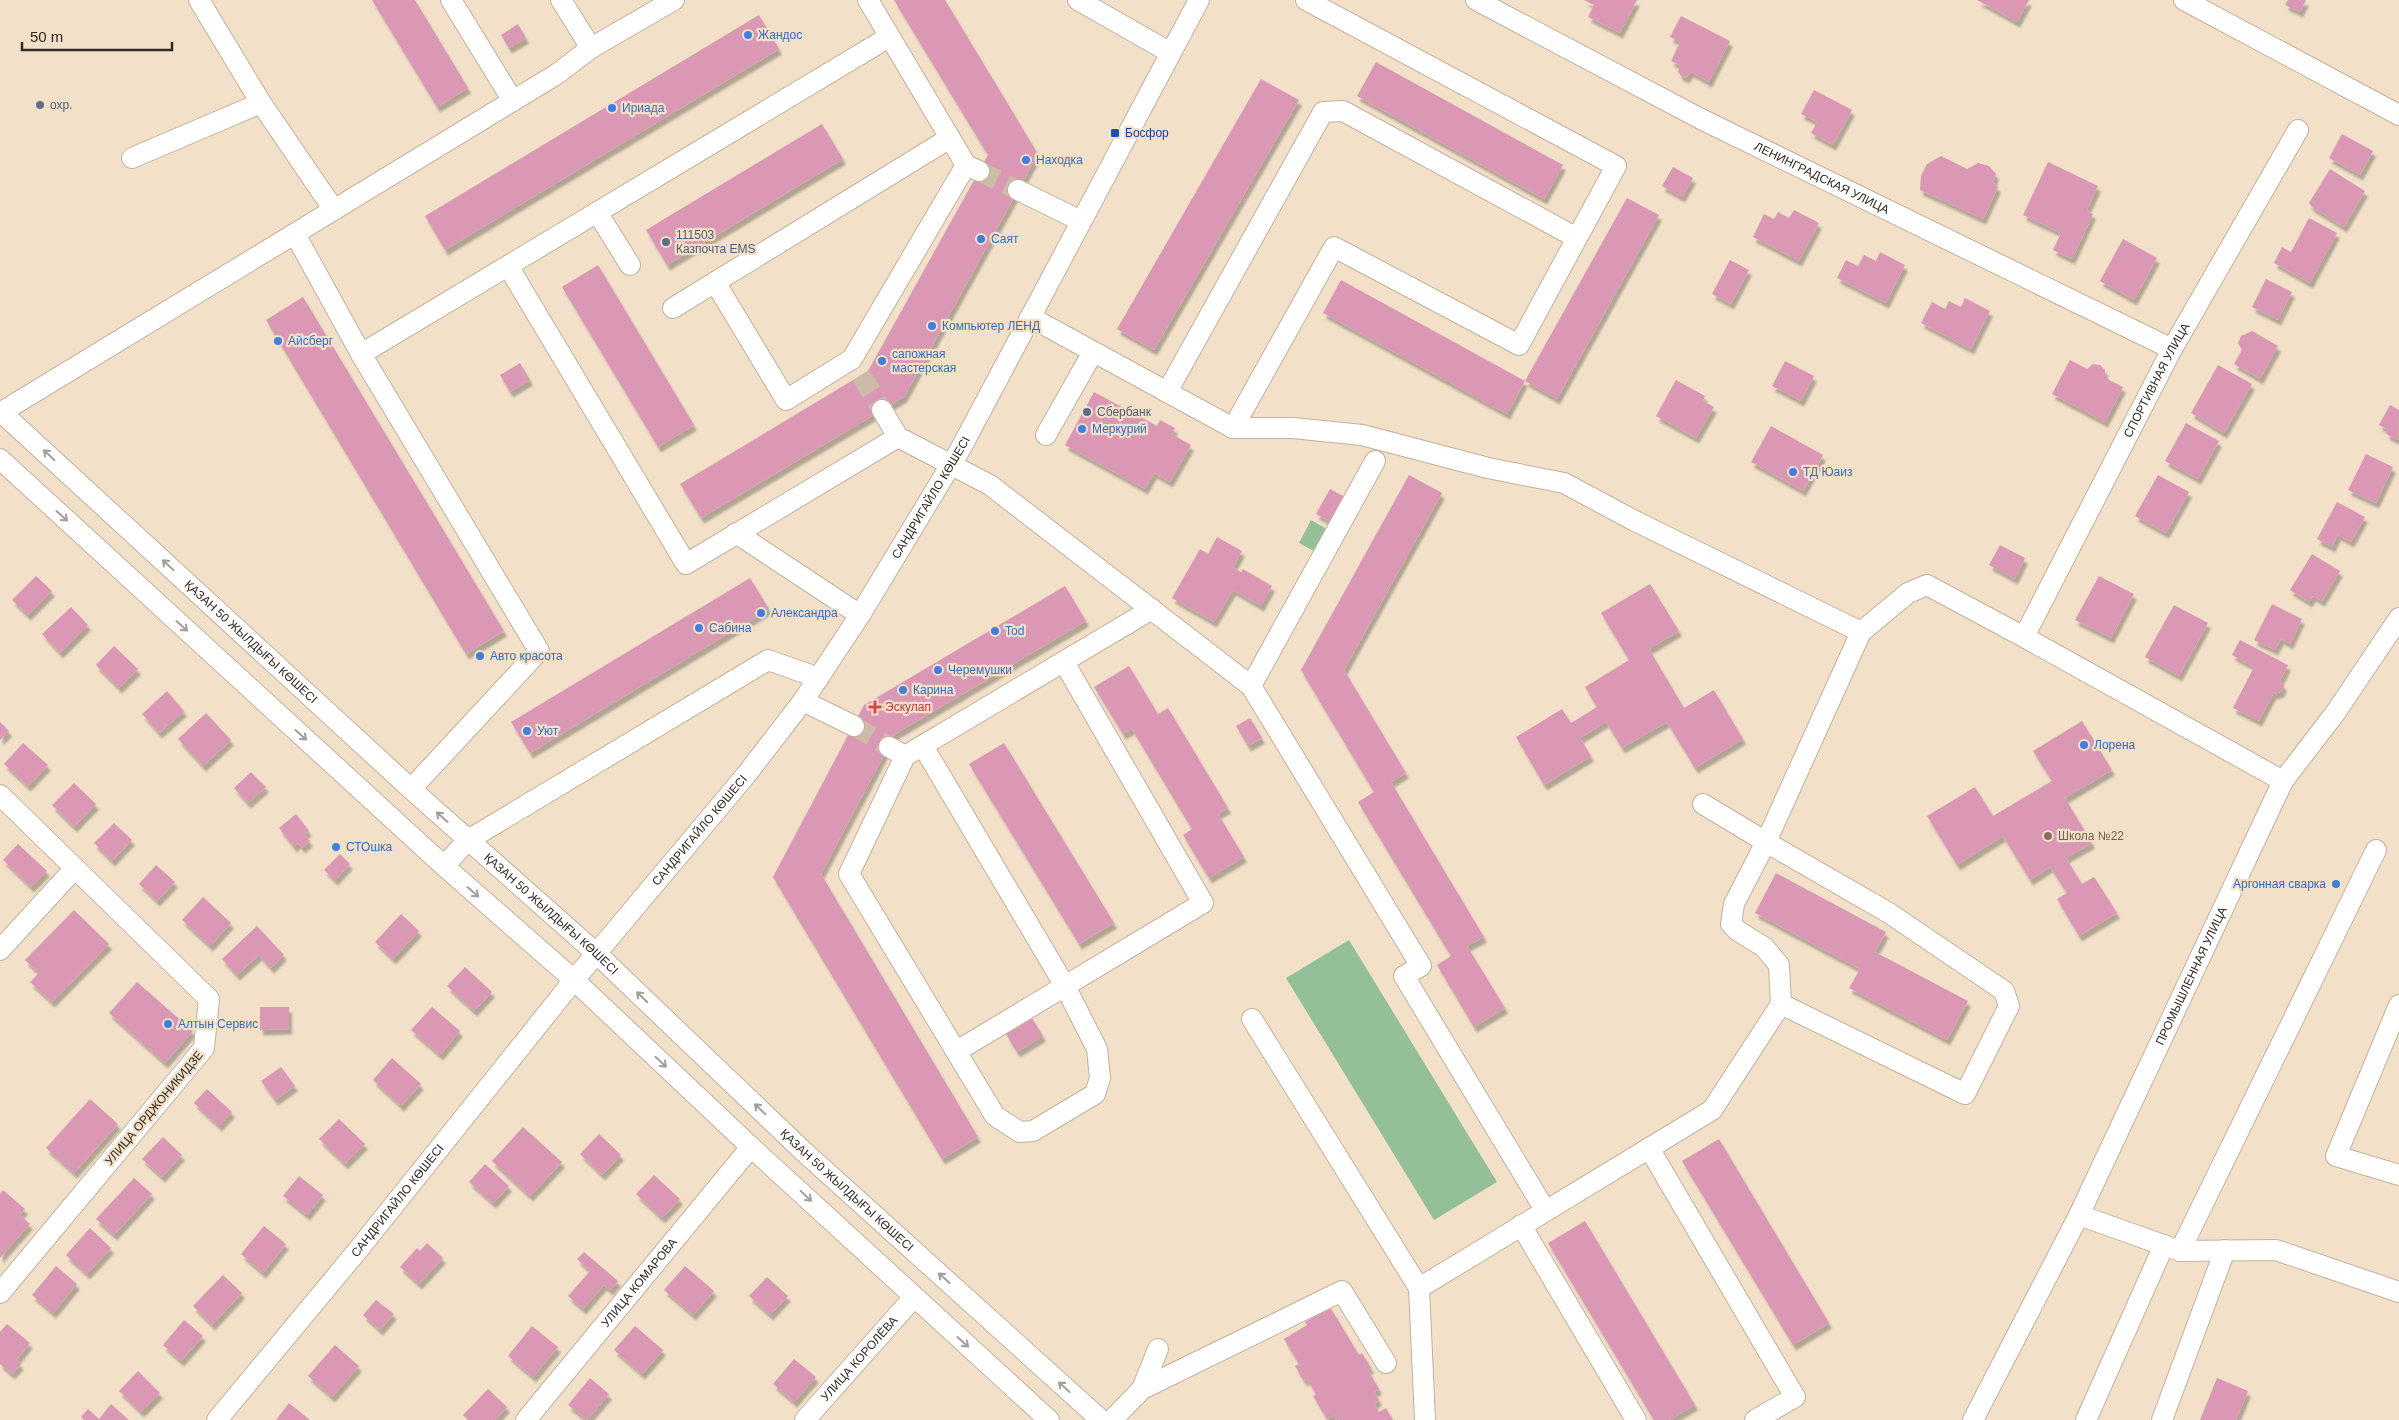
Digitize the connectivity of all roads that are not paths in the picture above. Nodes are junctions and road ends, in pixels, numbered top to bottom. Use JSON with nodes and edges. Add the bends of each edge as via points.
{"nodes":[{"id":1,"x":199,"y":0,"type":"edge"},
{"id":2,"x":451,"y":0,"type":"edge"},
{"id":3,"x":561,"y":0,"type":"edge"},
{"id":4,"x":674,"y":0,"type":"edge"},
{"id":5,"x":868,"y":0,"type":"edge"},
{"id":6,"x":1080,"y":0,"type":"edge"},
{"id":7,"x":1199,"y":0,"type":"edge"},
{"id":8,"x":1306,"y":0,"type":"edge"},
{"id":9,"x":1476,"y":0,"type":"edge"},
{"id":10,"x":2184,"y":0,"type":"edge"},
{"id":11,"x":889,"y":37,"type":"junction"},
{"id":12,"x":591,"y":48,"type":"junction"},
{"id":13,"x":1171,"y":53,"type":"junction"},
{"id":14,"x":513,"y":101,"type":"junction"},
{"id":15,"x":261,"y":103,"type":"junction"},
{"id":16,"x":2399,"y":116,"type":"edge"},
{"id":17,"x":2298,"y":130,"type":"dead end"},
{"id":18,"x":950,"y":138,"type":"junction"},
{"id":19,"x":132,"y":158,"type":"dead end"},
{"id":20,"x":1018,"y":190,"type":"tunnel mouth"},
{"id":21,"x":334,"y":210,"type":"junction"},
{"id":22,"x":597,"y":212,"type":"junction"},
{"id":23,"x":1081,"y":221,"type":"junction"},
{"id":24,"x":295,"y":234,"type":"junction"},
{"id":25,"x":1577,"y":238,"type":"junction"},
{"id":26,"x":630,"y":265,"type":"dead end"},
{"id":27,"x":508,"y":266,"type":"junction"},
{"id":28,"x":715,"y":282,"type":"junction"},
{"id":29,"x":673,"y":308,"type":"dead end"},
{"id":30,"x":1030,"y":317,"type":"junction"},
{"id":31,"x":2172,"y":349,"type":"junction"},
{"id":32,"x":1093,"y":352,"type":"junction"},
{"id":33,"x":361,"y":354,"type":"junction"},
{"id":34,"x":1167,"y":392,"type":"junction"},
{"id":35,"x":882,"y":410,"type":"tunnel mouth"},
{"id":36,"x":0,"y":412,"type":"edge"},
{"id":37,"x":1233,"y":428,"type":"junction"},
{"id":38,"x":1046,"y":435,"type":"dead end"},
{"id":39,"x":898,"y":437,"type":"junction"},
{"id":40,"x":0,"y":459,"type":"edge"},
{"id":41,"x":1375,"y":461,"type":"dead end"},
{"id":42,"x":951,"y":465,"type":"junction"},
{"id":43,"x":736,"y":533,"type":"junction"},
{"id":44,"x":1152,"y":609,"type":"junction"},
{"id":45,"x":860,"y":615,"type":"junction"},
{"id":46,"x":2399,"y":618,"type":"edge"},
{"id":47,"x":1862,"y":632,"type":"junction"},
{"id":48,"x":2024,"y":637,"type":"junction"},
{"id":49,"x":1064,"y":662,"type":"junction"},
{"id":50,"x":818,"y":678,"type":"junction"},
{"id":51,"x":1251,"y":686,"type":"junction"},
{"id":52,"x":803,"y":701,"type":"junction"},
{"id":53,"x":854,"y":726,"type":"tunnel mouth"},
{"id":54,"x":923,"y":746,"type":"junction"},
{"id":55,"x":2283,"y":782,"type":"junction"},
{"id":56,"x":411,"y":789,"type":"junction"},
{"id":57,"x":0,"y":795,"type":"edge"},
{"id":58,"x":1703,"y":804,"type":"dead end"},
{"id":59,"x":468,"y":840,"type":"junction"},
{"id":60,"x":1766,"y":842,"type":"junction"},
{"id":61,"x":2376,"y":850,"type":"dead end"},
{"id":62,"x":444,"y":866,"type":"junction"},
{"id":63,"x":75,"y":868,"type":"junction"},
{"id":64,"x":0,"y":950,"type":"edge"},
{"id":65,"x":597,"y":954,"type":"junction"},
{"id":66,"x":574,"y":980,"type":"junction"},
{"id":67,"x":1065,"y":986,"type":"junction"},
{"id":68,"x":1781,"y":1004,"type":"junction"},
{"id":69,"x":2399,"y":1005,"type":"edge"},
{"id":70,"x":1252,"y":1019,"type":"dead end"},
{"id":71,"x":957,"y":1051,"type":"junction"},
{"id":72,"x":751,"y":1147,"type":"junction"},
{"id":73,"x":1649,"y":1148,"type":"junction"},
{"id":74,"x":802,"y":1150,"type":"junction"},
{"id":75,"x":782,"y":1173,"type":"junction"},
{"id":76,"x":2399,"y":1175,"type":"edge"},
{"id":77,"x":1546,"y":1210,"type":"junction"},
{"id":78,"x":2078,"y":1215,"type":"junction"},
{"id":79,"x":1521,"y":1225,"type":"junction"},
{"id":80,"x":2172,"y":1248,"type":"junction"},
{"id":81,"x":2225,"y":1250,"type":"junction"},
{"id":82,"x":1419,"y":1288,"type":"junction"},
{"id":83,"x":2399,"y":1292,"type":"edge"},
{"id":84,"x":0,"y":1293,"type":"edge"},
{"id":85,"x":914,"y":1297,"type":"junction"},
{"id":86,"x":1158,"y":1348,"type":"dead end"},
{"id":87,"x":1386,"y":1364,"type":"dead end"},
{"id":88,"x":1142,"y":1389,"type":"junction"},
{"id":89,"x":1041,"y":1417,"type":"edge"},
{"id":90,"x":217,"y":1420,"type":"edge"},
{"id":91,"x":526,"y":1420,"type":"edge"},
{"id":92,"x":806,"y":1420,"type":"edge"},
{"id":93,"x":1100,"y":1420,"type":"edge"},
{"id":94,"x":1112,"y":1420,"type":"edge"},
{"id":95,"x":1425,"y":1420,"type":"edge"},
{"id":96,"x":1636,"y":1420,"type":"edge"},
{"id":97,"x":1755,"y":1420,"type":"edge"},
{"id":98,"x":1973,"y":1420,"type":"edge"},
{"id":99,"x":2086,"y":1420,"type":"edge"},
{"id":100,"x":2162,"y":1420,"type":"edge"}],
"edges":[{"from":1,"to":15,"type":"street"},
{"from":2,"to":14,"type":"street"},
{"from":3,"to":12,"type":"street"},
{"from":4,"to":12,"type":"street"},
{"from":5,"to":11,"type":"street"},
{"from":6,"to":13,"type":"street"},
{"from":7,"to":13,"type":"street","name":"САНДРИГАЙЛО КӨШЕСІ"},
{"from":8,"to":25,"type":"street","via":[[1616,166]]},
{"from":9,"to":31,"type":"street","name":"ЛЕНИНГРАДСКАЯ УЛИЦА","via":[[1710,123]]},
{"from":10,"to":16,"type":"street"},
{"from":11,"to":18,"type":"street"},
{"from":11,"to":22,"type":"street"},
{"from":12,"to":14,"type":"street"},
{"from":13,"to":23,"type":"street","name":"САНДРИГАЙЛО КӨШЕСІ"},
{"from":14,"to":21,"type":"street"},
{"from":15,"to":19,"type":"street"},
{"from":15,"to":21,"type":"street"},
{"from":17,"to":31,"type":"street","name":"СПОРТИВНАЯ УЛИЦА"},
{"from":18,"to":28,"type":"street"},
{"from":18,"to":28,"type":"street","via":[[972,168],[857,367],[786,400]]},
{"from":20,"to":23,"type":"street"},
{"from":21,"to":24,"type":"street"},
{"from":22,"to":26,"type":"street"},
{"from":22,"to":27,"type":"street"},
{"from":23,"to":30,"type":"street","name":"САНДРИГАЙЛО КӨШЕСІ"},
{"from":24,"to":33,"type":"street"},
{"from":24,"to":36,"type":"street"},
{"from":25,"to":34,"type":"street","via":[[1343,111],[1323,112]]},
{"from":25,"to":37,"type":"street","via":[[1519,345],[1334,247]]},
{"from":27,"to":33,"type":"street"},
{"from":27,"to":43,"type":"street","via":[[686,564]]},
{"from":28,"to":29,"type":"street"},
{"from":30,"to":32,"type":"street"},
{"from":30,"to":42,"type":"street","name":"САНДРИГАЙЛО КӨШЕСІ"},
{"from":31,"to":48,"type":"street","name":"СПОРТИВНАЯ УЛИЦА"},
{"from":32,"to":34,"type":"street"},
{"from":32,"to":38,"type":"street"},
{"from":33,"to":56,"type":"street","via":[[539,651]]},
{"from":34,"to":37,"type":"street"},
{"from":35,"to":39,"type":"street"},
{"from":56,"to":36,"type":"street","name":"ҚАЗАН 50 ЖЫЛДЫҒЫ КӨШЕСІ","one_way":true},
{"from":37,"to":47,"type":"street","via":[[1293,428],[1362,435],[1488,468],[1564,483]]},
{"from":39,"to":42,"type":"street"},
{"from":39,"to":43,"type":"street"},
{"from":40,"to":62,"type":"street","one_way":true},
{"from":41,"to":51,"type":"street"},
{"from":42,"to":44,"type":"street","via":[[990,485]]},
{"from":42,"to":45,"type":"street","name":"САНДРИГАЙЛО КӨШЕСІ"},
{"from":43,"to":45,"type":"street"},
{"from":44,"to":49,"type":"street"},
{"from":44,"to":51,"type":"street"},
{"from":45,"to":50,"type":"street","name":"САНДРИГАЙЛО КӨШЕСІ"},
{"from":46,"to":55,"type":"street","name":"ПРОМЫШЛЕННАЯ УЛИЦА","via":[[2336,712]]},
{"from":47,"to":48,"type":"street","via":[[1908,593],[1927,585]]},
{"from":47,"to":60,"type":"street"},
{"from":48,"to":55,"type":"street"},
{"from":49,"to":54,"type":"street"},
{"from":49,"to":67,"type":"street","via":[[1203,903]]},
{"from":50,"to":52,"type":"street","name":"САНДРИГАЙЛО КӨШЕСІ"},
{"from":50,"to":59,"type":"street","via":[[768,660]]},
{"from":51,"to":77,"type":"street","via":[[1421,966],[1404,976]]},
{"from":52,"to":53,"type":"street"},
{"from":52,"to":65,"type":"street","name":"САНДРИГАЙЛО КӨШЕСІ","via":[[746,775]]},
{"from":54,"to":67,"type":"street"},
{"from":54,"to":71,"type":"street","via":[[897,751],[849,874]]},
{"from":55,"to":78,"type":"street","name":"ПРОМЫШЛЕННАЯ УЛИЦА"},
{"from":59,"to":56,"type":"street","name":"ҚАЗАН 50 ЖЫЛДЫҒЫ КӨШЕСІ","one_way":true},
{"from":57,"to":63,"type":"street","name":"УЛИЦА ОРДЖОНИКИДЗЕ"},
{"from":58,"to":60,"type":"street"},
{"from":59,"to":62,"type":"street"},
{"from":59,"to":65,"type":"street","name":"ҚАЗАН 50 ЖЫЛДЫҒЫ КӨШЕСІ"},
{"from":60,"to":68,"type":"street","via":[[1734,904],[1731,924],[1764,947],[1779,965]]},
{"from":60,"to":68,"type":"street","via":[[1890,912],[2004,992],[2009,1006],[1965,1094]]},
{"from":61,"to":80,"type":"street"},
{"from":62,"to":66,"type":"street","one_way":true},
{"from":63,"to":64,"type":"street"},
{"from":63,"to":84,"type":"street","name":"УЛИЦА ОРДЖОНИКИДЗЕ","via":[[209,999],[204,1048]]},
{"from":65,"to":66,"type":"street","name":"САНДРИГАЙЛО КӨШЕСІ"},
{"from":74,"to":65,"type":"street","name":"ҚАЗАН 50 ЖЫЛДЫҒЫ КӨШЕСІ","one_way":true},
{"from":66,"to":72,"type":"street","one_way":true},
{"from":66,"to":90,"type":"street","name":"САНДРИГАЙЛО КӨШЕСІ"},
{"from":67,"to":71,"type":"street"},
{"from":67,"to":71,"type":"street","via":[[1097,1049],[1100,1078],[1094,1094],[1033,1131],[1020,1132],[996,1116]]},
{"from":68,"to":73,"type":"street","via":[[1712,1110]]},
{"from":69,"to":76,"type":"street","via":[[2336,1156]]},
{"from":70,"to":82,"type":"street"},
{"from":72,"to":75,"type":"street"},
{"from":72,"to":91,"type":"street","name":"УЛИЦА КОМАРОВА"},
{"from":73,"to":77,"type":"street"},
{"from":73,"to":97,"type":"street","via":[[1795,1397]]},
{"from":74,"to":75,"type":"street"},
{"from":93,"to":74,"type":"street","name":"ҚАЗАН 50 ЖЫЛДЫҒЫ КӨШЕСІ","one_way":true},
{"from":75,"to":85,"type":"street","one_way":true},
{"from":77,"to":79,"type":"street"},
{"from":78,"to":80,"type":"street"},
{"from":78,"to":98,"type":"street","name":"ПРОМЫШЛЕННАЯ УЛИЦА"},
{"from":79,"to":82,"type":"street"},
{"from":79,"to":96,"type":"street"},
{"from":80,"to":81,"type":"street"},
{"from":80,"to":99,"type":"street"},
{"from":81,"to":83,"type":"street","via":[[2276,1250]]},
{"from":81,"to":100,"type":"street"},
{"from":82,"to":95,"type":"street"},
{"from":85,"to":89,"type":"street","one_way":true},
{"from":85,"to":92,"type":"street","name":"УЛИЦА КОРОЛЁВА"},
{"from":86,"to":88,"type":"street"},
{"from":87,"to":88,"type":"street","via":[[1342,1291]]},
{"from":88,"to":94,"type":"street"}]}
